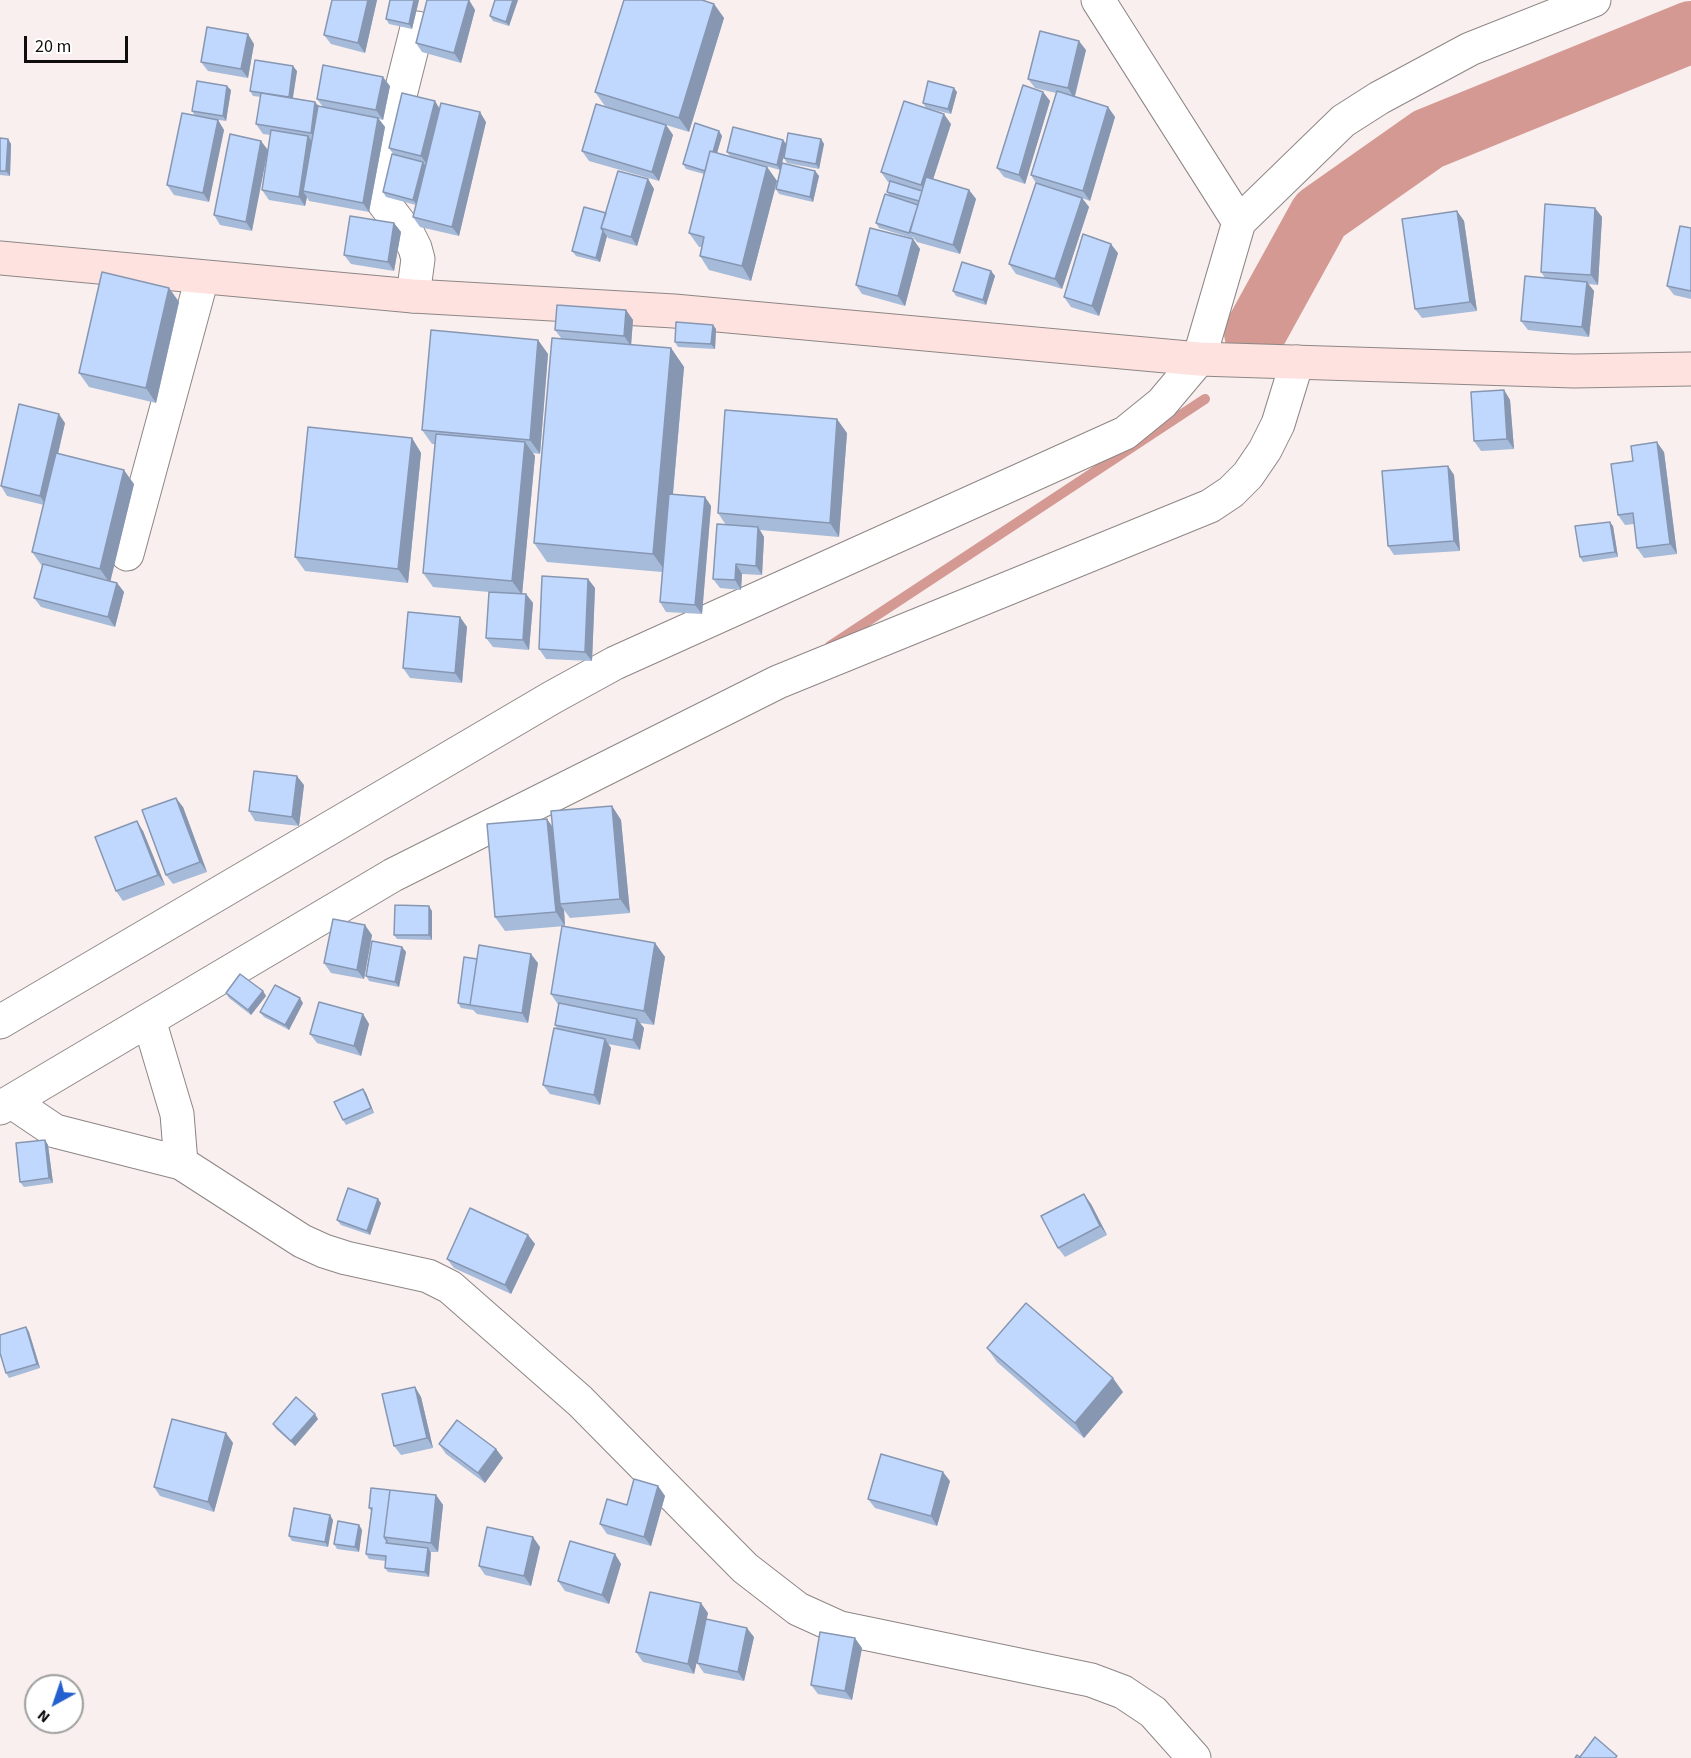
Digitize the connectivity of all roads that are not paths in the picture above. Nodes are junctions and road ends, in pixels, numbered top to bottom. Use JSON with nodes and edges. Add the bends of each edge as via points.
{"nodes":[{"id":1,"x":1098,"y":0,"type":"edge"},
{"id":2,"x":1594,"y":0,"type":"edge"},
{"id":3,"x":417,"y":28,"type":"edge"},
{"id":4,"x":1239,"y":222,"type":"junction"},
{"id":5,"x":0,"y":258,"type":"edge"},
{"id":6,"x":202,"y":278,"type":"junction"},
{"id":7,"x":413,"y":296,"type":"junction"},
{"id":8,"x":1199,"y":359,"type":"junction"},
{"id":9,"x":1297,"y":362,"type":"junction"},
{"id":10,"x":1691,"y":369,"type":"edge"},
{"id":11,"x":127,"y":554,"type":"dead end"},
{"id":12,"x":149,"y":1020,"type":"junction"},
{"id":13,"x":0,"y":1022,"type":"edge"},
{"id":14,"x":6,"y":1105,"type":"edge"},
{"id":15,"x":181,"y":1164,"type":"junction"},
{"id":16,"x":1194,"y":1758,"type":"edge"}],
"edges":[{"from":1,"to":4,"type":"street"},
{"from":2,"to":4,"type":"street","via":[[1470,49],[1379,98],[1343,121]]},
{"from":3,"to":7,"type":"street","via":[[379,192],[415,248],[418,259]]},
{"from":4,"to":8,"type":"street"},
{"from":5,"to":6,"type":"street"},
{"from":6,"to":7,"type":"street"},
{"from":6,"to":11,"type":"street"},
{"from":7,"to":8,"type":"street","via":[[674,311]]},
{"from":8,"to":9,"type":"street"},
{"from":8,"to":13,"type":"street","via":[[1162,403],[1125,433],[615,663]]},
{"from":9,"to":10,"type":"street","via":[[1574,370]]},
{"from":9,"to":12,"type":"street","via":[[1278,424],[1265,450],[1248,475],[1210,506],[778,682],[393,875]]},
{"from":12,"to":14,"type":"street"},
{"from":12,"to":15,"type":"street","via":[[177,1114]]},
{"from":14,"to":15,"type":"street","via":[[55,1131]]},
{"from":15,"to":16,"type":"street","via":[[302,1241],[346,1258],[428,1276],[450,1287],[580,1401],[746,1568],[798,1609],[840,1628],[1092,1680],[1123,1692],[1153,1713]]}]}
